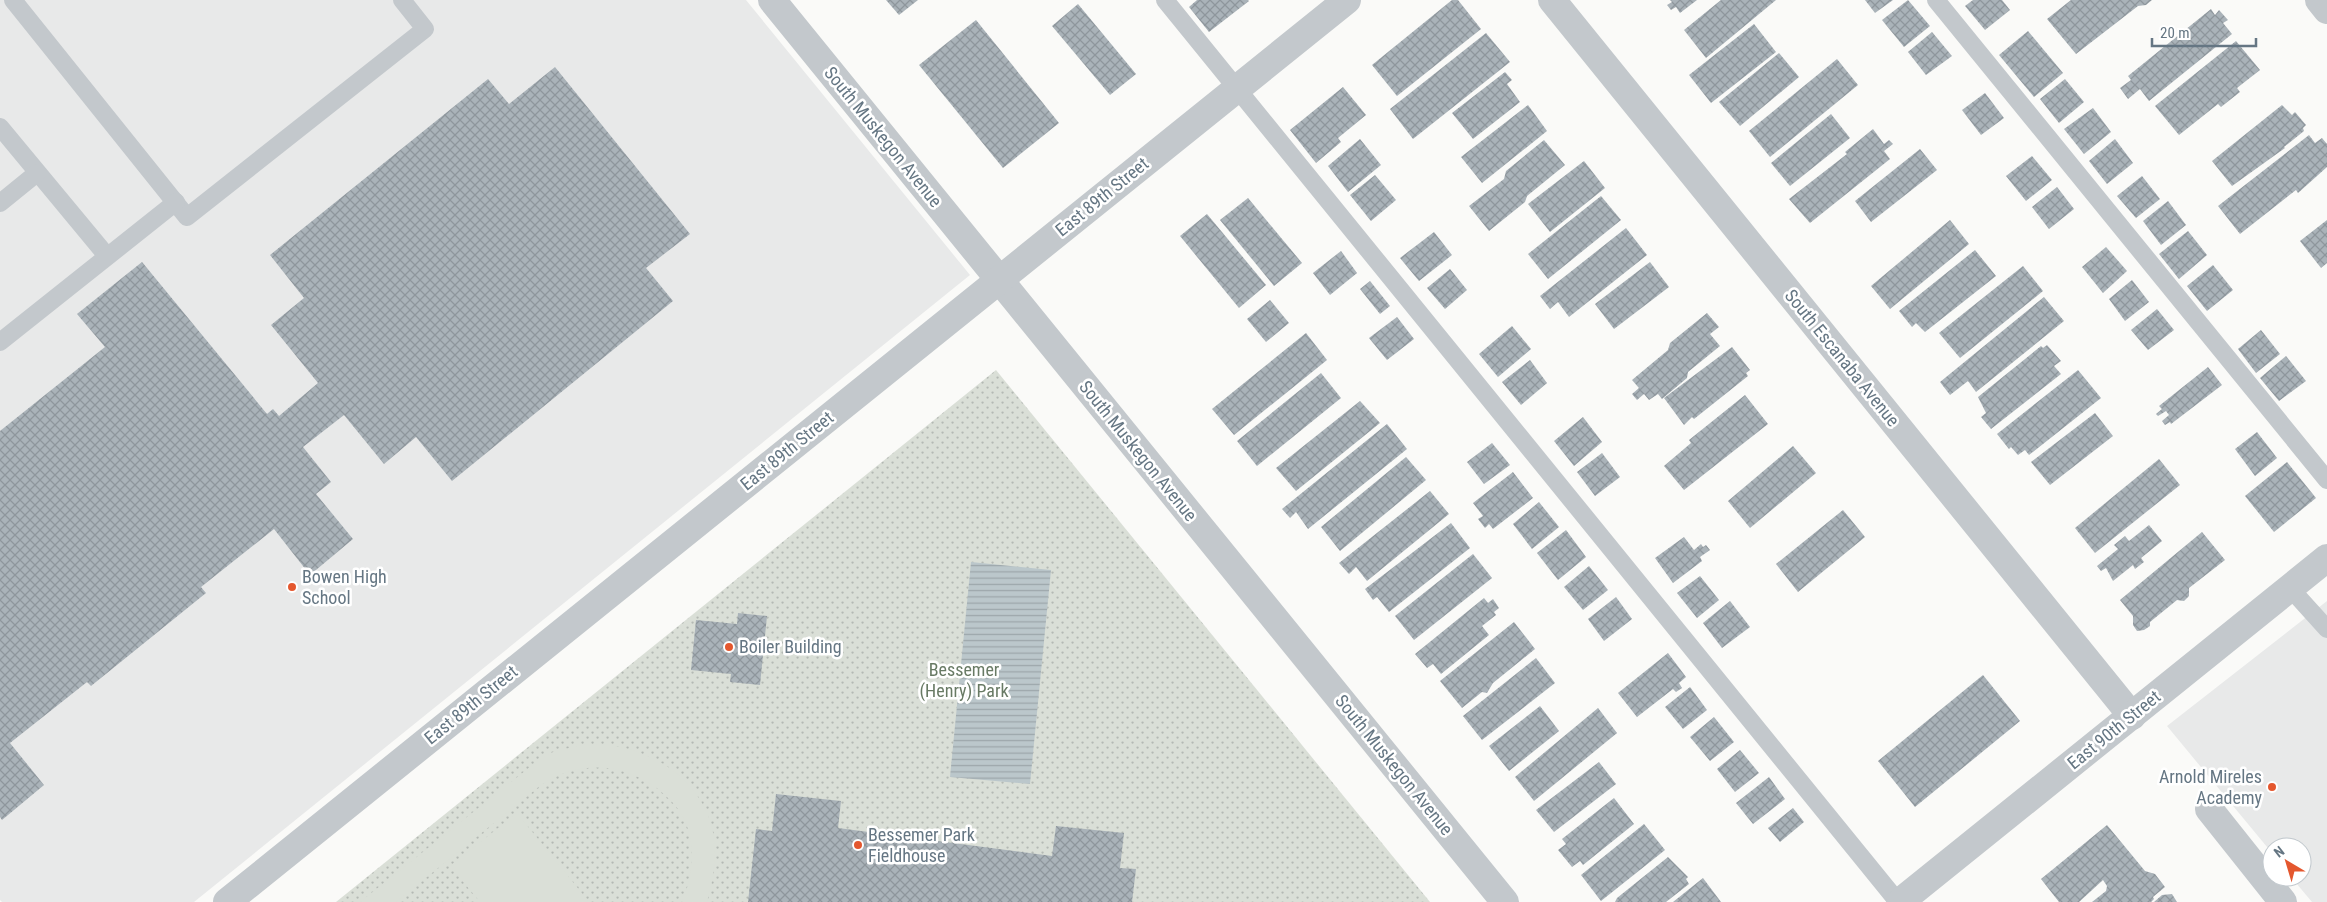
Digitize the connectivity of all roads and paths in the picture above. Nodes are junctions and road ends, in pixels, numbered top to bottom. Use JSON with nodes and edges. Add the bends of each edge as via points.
{"nodes":[{"id":1,"x":13,"y":0,"type":"edge"},
{"id":2,"x":402,"y":0,"type":"edge"},
{"id":3,"x":772,"y":0,"type":"edge"},
{"id":4,"x":1165,"y":0,"type":"edge"},
{"id":5,"x":1346,"y":0,"type":"edge"},
{"id":6,"x":1552,"y":0,"type":"edge"},
{"id":7,"x":1936,"y":0,"type":"edge"},
{"id":8,"x":2319,"y":0,"type":"edge"},
{"id":9,"x":2327,"y":10,"type":"edge"},
{"id":10,"x":1237,"y":88,"type":"junction"},
{"id":11,"x":0,"y":127,"type":"edge"},
{"id":12,"x":37,"y":173,"type":"junction"},
{"id":13,"x":176,"y":202,"type":"junction"},
{"id":14,"x":0,"y":203,"type":"edge"},
{"id":15,"x":107,"y":256,"type":"junction"},
{"id":16,"x":999,"y":280,"type":"junction"},
{"id":17,"x":0,"y":342,"type":"edge"},
{"id":18,"x":2327,"y":480,"type":"edge"},
{"id":19,"x":2327,"y":558,"type":"edge"},
{"id":20,"x":2290,"y":588,"type":"junction"},
{"id":21,"x":2327,"y":629,"type":"edge"},
{"id":22,"x":2132,"y":716,"type":"junction"},
{"id":23,"x":2209,"y":809,"type":"dead end"},
{"id":24,"x":227,"y":902,"type":"edge"},
{"id":25,"x":1505,"y":902,"type":"edge"},
{"id":26,"x":1899,"y":902,"type":"edge"},
{"id":27,"x":2283,"y":902,"type":"edge"}],
"edges":[{"from":1,"to":13,"type":"lane"},
{"from":2,"to":13,"type":"lane","via":[[425,29],[187,217]]},
{"from":3,"to":16,"type":"street","name":"South Muskegon Avenue"},
{"from":4,"to":10,"type":"lane"},
{"from":5,"to":10,"type":"street","name":"East 89th Street"},
{"from":6,"to":22,"type":"street","name":"South Escanaba Avenue"},
{"from":7,"to":18,"type":"lane"},
{"from":8,"to":9,"type":"street"},
{"from":10,"to":16,"type":"street","name":"East 89th Street"},
{"from":10,"to":26,"type":"lane"},
{"from":11,"to":12,"type":"lane"},
{"from":12,"to":14,"type":"lane"},
{"from":12,"to":15,"type":"lane"},
{"from":13,"to":15,"type":"lane"},
{"from":15,"to":17,"type":"lane"},
{"from":16,"to":24,"type":"street","name":"East 89th Street"},
{"from":16,"to":25,"type":"street","name":"South Muskegon Avenue"},
{"from":19,"to":20,"type":"street","name":"East 90th Street"},
{"from":20,"to":21,"type":"lane"},
{"from":20,"to":22,"type":"street","name":"East 90th Street"},
{"from":22,"to":26,"type":"street","name":"East 90th Street"},
{"from":23,"to":27,"type":"street"}]}
